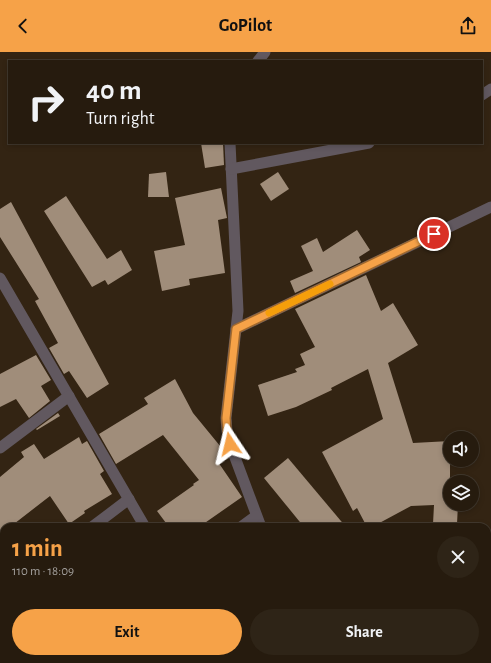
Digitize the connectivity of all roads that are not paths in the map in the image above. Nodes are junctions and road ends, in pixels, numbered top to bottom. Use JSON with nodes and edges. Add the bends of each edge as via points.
{"nodes":[{"id":1,"x":265,"y":52,"type":"edge"},
{"id":2,"x":259,"y":60,"type":"edge"},
{"id":3,"x":230,"y":144,"type":"edge"},
{"id":4,"x":364,"y":144,"type":"edge"},
{"id":5,"x":231,"y":169,"type":"junction"},
{"id":6,"x":491,"y":207,"type":"edge"},
{"id":7,"x":0,"y":278,"type":"edge"},
{"id":8,"x":236,"y":329,"type":"junction"},
{"id":9,"x":69,"y":396,"type":"junction"},
{"id":10,"x":0,"y":448,"type":"edge"},
{"id":11,"x":129,"y":499,"type":"junction"},
{"id":12,"x":256,"y":516,"type":"junction"},
{"id":13,"x":97,"y":523,"type":"edge"},
{"id":14,"x":143,"y":523,"type":"edge"},
{"id":15,"x":246,"y":523,"type":"edge"},
{"id":16,"x":259,"y":523,"type":"edge"}],
"edges":[{"from":1,"to":2,"type":"street"},
{"from":3,"to":5,"type":"street"},
{"from":4,"to":5,"type":"street"},
{"from":5,"to":8,"type":"street","via":[[238,311]]},
{"from":6,"to":8,"type":"street"},
{"from":7,"to":9,"type":"street"},
{"from":8,"to":12,"type":"street","via":[[226,418],[227,431]]},
{"from":9,"to":10,"type":"street"},
{"from":9,"to":11,"type":"street"},
{"from":11,"to":13,"type":"street"},
{"from":11,"to":14,"type":"street"},
{"from":12,"to":15,"type":"street"},
{"from":12,"to":16,"type":"street"}]}
